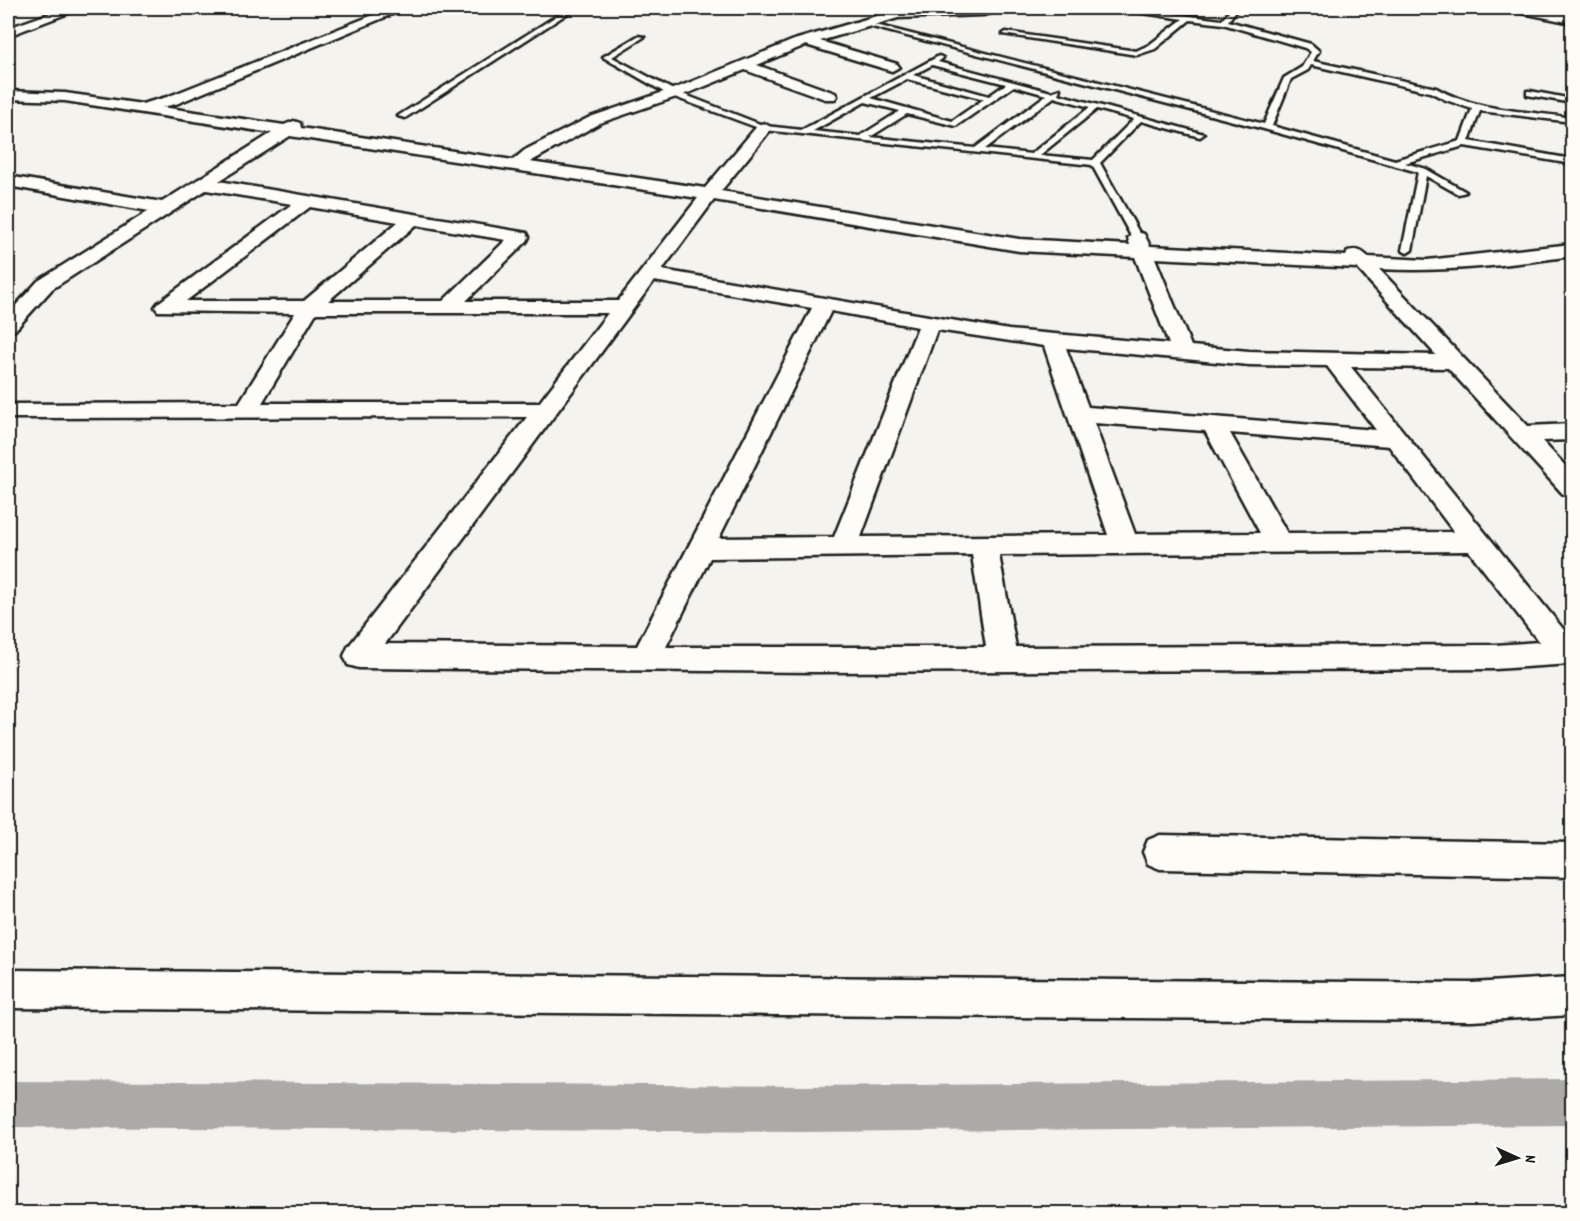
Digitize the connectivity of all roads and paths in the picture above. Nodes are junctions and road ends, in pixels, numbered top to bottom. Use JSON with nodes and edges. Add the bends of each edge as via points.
{"nodes":[{"id":1,"x":76,"y":8,"type":"edge"},
{"id":2,"x":371,"y":8,"type":"edge"},
{"id":3,"x":401,"y":8,"type":"edge"},
{"id":4,"x":573,"y":8,"type":"edge"},
{"id":5,"x":996,"y":8,"type":"edge"},
{"id":6,"x":1113,"y":8,"type":"edge"},
{"id":7,"x":1235,"y":8,"type":"edge"},
{"id":8,"x":1518,"y":8,"type":"edge"},
{"id":9,"x":1187,"y":19,"type":"junction"},
{"id":10,"x":1572,"y":19,"type":"edge"},
{"id":11,"x":1224,"y":22,"type":"junction"},
{"id":12,"x":864,"y":24,"type":"junction"},
{"id":13,"x":11,"y":29,"type":"edge"},
{"id":14,"x":1006,"y":34,"type":"dead end"},
{"id":15,"x":50,"y":35,"type":"dead end"},
{"id":16,"x":640,"y":37,"type":"dead end"},
{"id":17,"x":806,"y":41,"type":"junction"},
{"id":18,"x":957,"y":48,"type":"junction"},
{"id":19,"x":931,"y":62,"type":"junction"},
{"id":20,"x":1309,"y":62,"type":"junction"},
{"id":21,"x":744,"y":65,"type":"junction"},
{"id":22,"x":892,"y":67,"type":"dead end"},
{"id":23,"x":906,"y":76,"type":"junction"},
{"id":24,"x":1074,"y":78,"type":"junction"},
{"id":25,"x":1012,"y":84,"type":"junction"},
{"id":26,"x":8,"y":85,"type":"edge"},
{"id":27,"x":672,"y":93,"type":"junction"},
{"id":28,"x":1530,"y":93,"type":"dead end"},
{"id":29,"x":8,"y":95,"type":"edge"},
{"id":30,"x":1053,"y":95,"type":"junction"},
{"id":31,"x":830,"y":96,"type":"dead end"},
{"id":32,"x":864,"y":99,"type":"junction"},
{"id":33,"x":991,"y":99,"type":"junction"},
{"id":34,"x":171,"y":100,"type":"junction"},
{"id":35,"x":1572,"y":101,"type":"edge"},
{"id":36,"x":142,"y":102,"type":"junction"},
{"id":37,"x":1096,"y":106,"type":"junction"},
{"id":38,"x":1477,"y":107,"type":"junction"},
{"id":39,"x":906,"y":111,"type":"junction"},
{"id":40,"x":402,"y":116,"type":"dead end"},
{"id":41,"x":1139,"y":118,"type":"junction"},
{"id":42,"x":304,"y":120,"type":"junction"},
{"id":43,"x":1572,"y":120,"type":"edge"},
{"id":44,"x":1267,"y":127,"type":"junction"},
{"id":45,"x":765,"y":128,"type":"junction"},
{"id":46,"x":288,"y":130,"type":"junction"},
{"id":47,"x":804,"y":132,"type":"junction"},
{"id":48,"x":1200,"y":134,"type":"dead end"},
{"id":49,"x":862,"y":138,"type":"junction"},
{"id":50,"x":1464,"y":143,"type":"junction"},
{"id":51,"x":978,"y":150,"type":"junction"},
{"id":52,"x":531,"y":153,"type":"junction"},
{"id":53,"x":1033,"y":156,"type":"junction"},
{"id":54,"x":1572,"y":162,"type":"edge"},
{"id":55,"x":1095,"y":163,"type":"junction"},
{"id":56,"x":1396,"y":163,"type":"junction"},
{"id":57,"x":517,"y":165,"type":"junction"},
{"id":58,"x":1424,"y":171,"type":"junction"},
{"id":59,"x":8,"y":181,"type":"edge"},
{"id":60,"x":203,"y":184,"type":"junction"},
{"id":61,"x":714,"y":188,"type":"junction"},
{"id":62,"x":1461,"y":192,"type":"dead end"},
{"id":63,"x":307,"y":201,"type":"junction"},
{"id":64,"x":165,"y":208,"type":"junction"},
{"id":65,"x":412,"y":219,"type":"junction"},
{"id":66,"x":1572,"y":234,"type":"edge"},
{"id":67,"x":1140,"y":244,"type":"junction"},
{"id":68,"x":1407,"y":250,"type":"junction"},
{"id":69,"x":1572,"y":250,"type":"edge"},
{"id":70,"x":1355,"y":255,"type":"junction"},
{"id":71,"x":649,"y":274,"type":"junction"},
{"id":72,"x":8,"y":299,"type":"edge"},
{"id":73,"x":32,"y":299,"type":"junction"},
{"id":74,"x":824,"y":304,"type":"junction"},
{"id":75,"x":309,"y":307,"type":"junction"},
{"id":76,"x":448,"y":307,"type":"junction"},
{"id":77,"x":624,"y":307,"type":"junction"},
{"id":78,"x":930,"y":322,"type":"junction"},
{"id":79,"x":8,"y":326,"type":"edge"},
{"id":80,"x":1053,"y":340,"type":"junction"},
{"id":81,"x":1183,"y":352,"type":"junction"},
{"id":82,"x":1334,"y":360,"type":"junction"},
{"id":83,"x":1455,"y":362,"type":"junction"},
{"id":84,"x":545,"y":410,"type":"junction"},
{"id":85,"x":8,"y":411,"type":"edge"},
{"id":86,"x":246,"y":411,"type":"junction"},
{"id":87,"x":1079,"y":414,"type":"junction"},
{"id":88,"x":1213,"y":425,"type":"junction"},
{"id":89,"x":1572,"y":432,"type":"edge"},
{"id":90,"x":1522,"y":434,"type":"junction"},
{"id":91,"x":1396,"y":439,"type":"junction"},
{"id":92,"x":1572,"y":488,"type":"edge"},
{"id":93,"x":1477,"y":541,"type":"junction"},
{"id":94,"x":1279,"y":543,"type":"junction"},
{"id":95,"x":1125,"y":544,"type":"junction"},
{"id":96,"x":984,"y":545,"type":"junction"},
{"id":97,"x":844,"y":546,"type":"junction"},
{"id":98,"x":701,"y":548,"type":"junction"},
{"id":99,"x":1568,"y":652,"type":"edge"},
{"id":100,"x":645,"y":659,"type":"junction"},
{"id":101,"x":1003,"y":659,"type":"junction"},
{"id":102,"x":1160,"y":852,"type":"dead end"},
{"id":103,"x":1572,"y":860,"type":"edge"},
{"id":104,"x":8,"y":989,"type":"edge"},
{"id":105,"x":1572,"y":996,"type":"edge"}],
"edges":[{"from":1,"to":13,"type":"street"},
{"from":2,"to":36,"type":"street"},
{"from":3,"to":34,"type":"street"},
{"from":4,"to":40,"type":"lane"},
{"from":5,"to":12,"type":"street","via":[[897,14]]},
{"from":6,"to":9,"type":"lane"},
{"from":7,"to":11,"type":"lane"},
{"from":8,"to":10,"type":"street"},
{"from":9,"to":11,"type":"lane"},
{"from":9,"to":14,"type":"lane","via":[[1152,47],[1137,53]]},
{"from":11,"to":20,"type":"lane","via":[[1308,46],[1315,51]]},
{"from":12,"to":17,"type":"street"},
{"from":12,"to":18,"type":"lane"},
{"from":13,"to":15,"type":"street"},
{"from":16,"to":27,"type":"lane","via":[[607,57]]},
{"from":17,"to":21,"type":"street"},
{"from":17,"to":22,"type":"street"},
{"from":18,"to":19,"type":"lane"},
{"from":18,"to":24,"type":"lane"},
{"from":19,"to":23,"type":"lane"},
{"from":19,"to":25,"type":"lane"},
{"from":20,"to":38,"type":"lane","via":[[1433,90],[1445,98]]},
{"from":20,"to":44,"type":"lane","via":[[1288,78]]},
{"from":21,"to":27,"type":"street"},
{"from":21,"to":31,"type":"street"},
{"from":23,"to":32,"type":"lane"},
{"from":23,"to":33,"type":"lane"},
{"from":24,"to":30,"type":"lane"},
{"from":24,"to":44,"type":"lane"},
{"from":25,"to":30,"type":"lane"},
{"from":25,"to":33,"type":"lane"},
{"from":26,"to":36,"type":"street","via":[[47,84]]},
{"from":27,"to":45,"type":"lane"},
{"from":27,"to":52,"type":"street","via":[[595,120]]},
{"from":28,"to":35,"type":"lane"},
{"from":29,"to":36,"type":"street"},
{"from":30,"to":37,"type":"lane"},
{"from":30,"to":51,"type":"lane"},
{"from":32,"to":39,"type":"lane"},
{"from":32,"to":47,"type":"lane"},
{"from":33,"to":39,"type":"lane","via":[[953,124]]},
{"from":34,"to":36,"type":"street"},
{"from":34,"to":42,"type":"street"},
{"from":36,"to":46,"type":"street"},
{"from":37,"to":41,"type":"lane"},
{"from":37,"to":53,"type":"lane"},
{"from":38,"to":43,"type":"lane"},
{"from":38,"to":50,"type":"lane"},
{"from":39,"to":49,"type":"lane"},
{"from":41,"to":48,"type":"lane"},
{"from":41,"to":55,"type":"lane"},
{"from":42,"to":46,"type":"street"},
{"from":42,"to":52,"type":"street"},
{"from":44,"to":56,"type":"lane"},
{"from":45,"to":47,"type":"lane"},
{"from":45,"to":61,"type":"street"},
{"from":46,"to":57,"type":"street"},
{"from":46,"to":60,"type":"street"},
{"from":47,"to":49,"type":"lane"},
{"from":49,"to":51,"type":"lane"},
{"from":50,"to":54,"type":"lane"},
{"from":50,"to":56,"type":"lane"},
{"from":51,"to":53,"type":"lane"},
{"from":52,"to":57,"type":"street"},
{"from":52,"to":61,"type":"street"},
{"from":53,"to":55,"type":"lane"},
{"from":55,"to":67,"type":"lane"},
{"from":56,"to":58,"type":"lane"},
{"from":57,"to":61,"type":"street"},
{"from":58,"to":62,"type":"lane"},
{"from":58,"to":68,"type":"lane"},
{"from":59,"to":64,"type":"street"},
{"from":60,"to":63,"type":"street"},
{"from":60,"to":64,"type":"street"},
{"from":61,"to":67,"type":"street","via":[[1019,245]]},
{"from":61,"to":71,"type":"street"},
{"from":63,"to":65,"type":"street"},
{"from":63,"to":75,"type":"street","via":[[165,307]]},
{"from":64,"to":73,"type":"street","via":[[45,285]]},
{"from":65,"to":75,"type":"street"},
{"from":65,"to":76,"type":"street","via":[[520,237]]},
{"from":66,"to":68,"type":"street","via":[[1500,245]]},
{"from":67,"to":70,"type":"street"},
{"from":67,"to":81,"type":"street"},
{"from":68,"to":70,"type":"street"},
{"from":69,"to":70,"type":"street","via":[[1427,266]]},
{"from":70,"to":83,"type":"street"},
{"from":71,"to":74,"type":"street"},
{"from":71,"to":77,"type":"street"},
{"from":72,"to":73,"type":"street"},
{"from":73,"to":79,"type":"street"},
{"from":74,"to":78,"type":"street"},
{"from":74,"to":98,"type":"street"},
{"from":75,"to":76,"type":"street"},
{"from":75,"to":86,"type":"street"},
{"from":76,"to":77,"type":"street"},
{"from":77,"to":84,"type":"street"},
{"from":78,"to":80,"type":"street"},
{"from":78,"to":97,"type":"street"},
{"from":80,"to":81,"type":"street"},
{"from":80,"to":87,"type":"street"},
{"from":81,"to":82,"type":"street"},
{"from":82,"to":83,"type":"street"},
{"from":82,"to":91,"type":"street"},
{"from":83,"to":90,"type":"street"},
{"from":84,"to":86,"type":"street"},
{"from":84,"to":100,"type":"street","via":[[359,656]]},
{"from":85,"to":86,"type":"street"},
{"from":87,"to":88,"type":"street"},
{"from":87,"to":95,"type":"street"},
{"from":88,"to":91,"type":"street"},
{"from":88,"to":94,"type":"street"},
{"from":89,"to":90,"type":"street"},
{"from":90,"to":92,"type":"street"},
{"from":91,"to":93,"type":"street"},
{"from":93,"to":94,"type":"street"},
{"from":93,"to":99,"type":"street"},
{"from":94,"to":95,"type":"street"},
{"from":95,"to":96,"type":"street"},
{"from":96,"to":97,"type":"street"},
{"from":96,"to":101,"type":"street"},
{"from":97,"to":98,"type":"street"},
{"from":98,"to":100,"type":"street"},
{"from":99,"to":101,"type":"street","via":[[1484,658]]},
{"from":100,"to":101,"type":"street"},
{"from":102,"to":103,"type":"street"},
{"from":104,"to":105,"type":"street","via":[[1472,1002]]}]}
